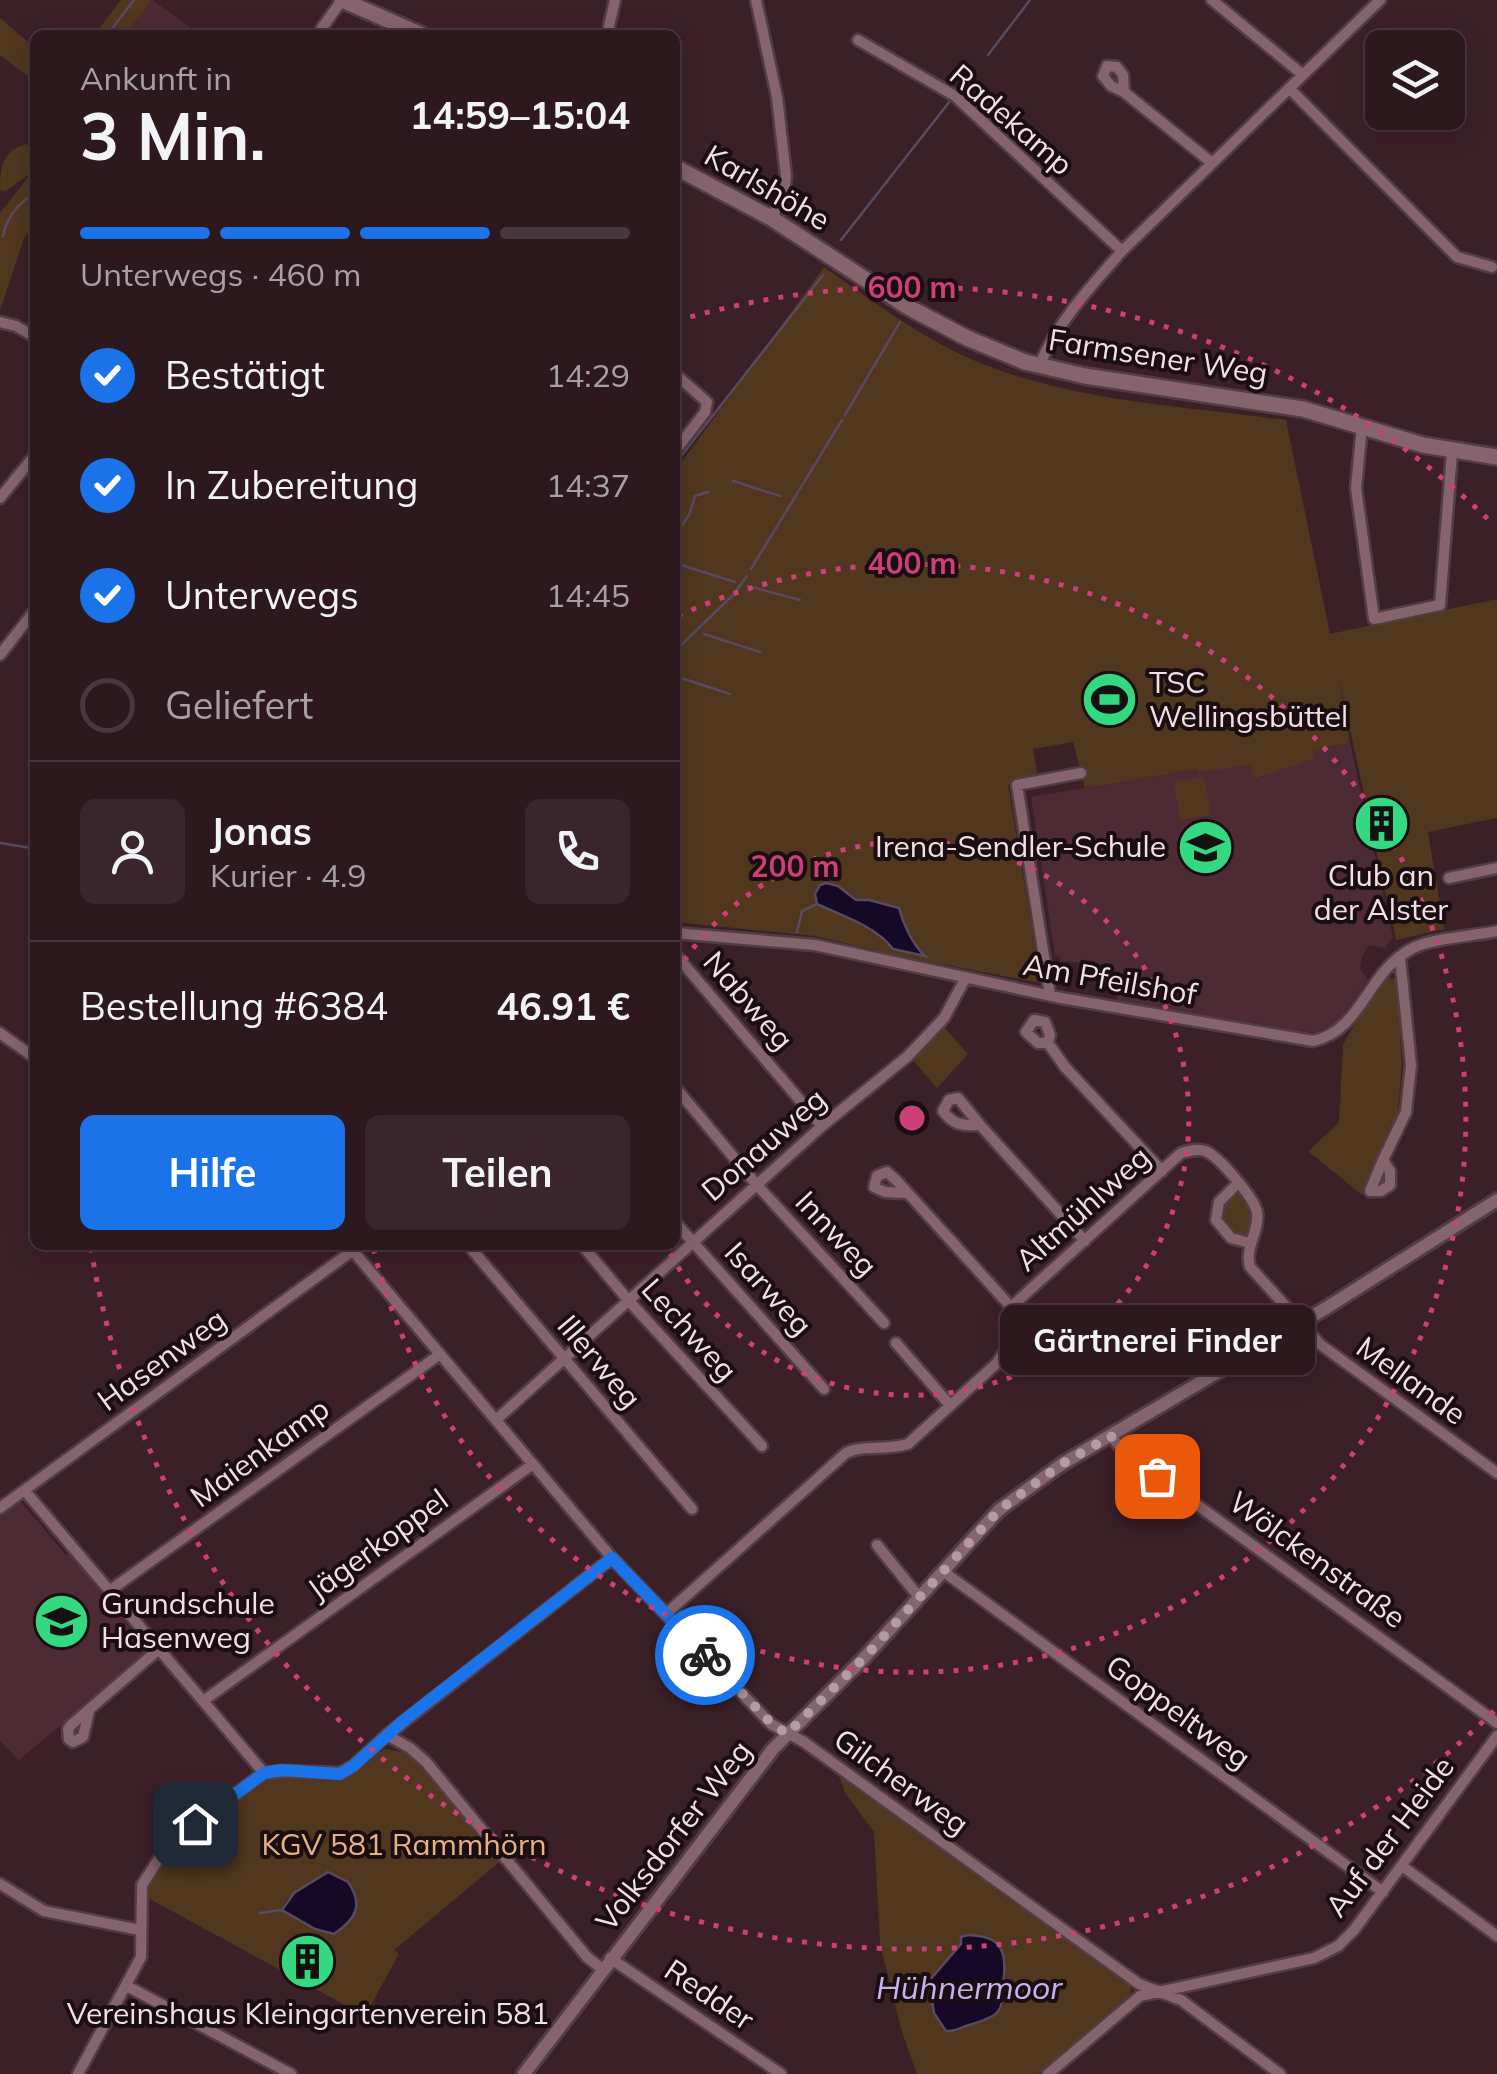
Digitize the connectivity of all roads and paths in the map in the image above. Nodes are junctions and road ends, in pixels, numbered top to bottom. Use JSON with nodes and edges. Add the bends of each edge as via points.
{"nodes":[{"id":1,"x":342,"y":0,"type":"edge"},
{"id":2,"x":364,"y":0,"type":"edge"},
{"id":3,"x":615,"y":0,"type":"edge"},
{"id":4,"x":756,"y":0,"type":"edge"},
{"id":5,"x":1212,"y":0,"type":"edge"},
{"id":6,"x":1380,"y":0,"type":"edge"},
{"id":7,"x":386,"y":17,"type":"junction"},
{"id":8,"x":321,"y":30,"type":"edge"},
{"id":9,"x":412,"y":30,"type":"edge"},
{"id":10,"x":608,"y":30,"type":"edge"},
{"id":11,"x":858,"y":40,"type":"dead end"},
{"id":12,"x":1303,"y":75,"type":"junction"},
{"id":13,"x":1290,"y":88,"type":"junction"},
{"id":14,"x":1124,"y":92,"type":"dead end"},
{"id":15,"x":1212,"y":164,"type":"junction"},
{"id":16,"x":680,"y":170,"type":"edge"},
{"id":17,"x":771,"y":218,"type":"junction"},
{"id":18,"x":1122,"y":252,"type":"junction"},
{"id":19,"x":831,"y":257,"type":"joint"},
{"id":20,"x":1492,"y":267,"type":"dead end"},
{"id":21,"x":0,"y":322,"type":"edge"},
{"id":22,"x":30,"y":334,"type":"edge"},
{"id":23,"x":1038,"y":366,"type":"junction"},
{"id":24,"x":680,"y":378,"type":"edge"},
{"id":25,"x":1362,"y":426,"type":"junction"},
{"id":26,"x":680,"y":444,"type":"edge"},
{"id":27,"x":1452,"y":452,"type":"junction"},
{"id":28,"x":1497,"y":457,"type":"edge"},
{"id":29,"x":30,"y":470,"type":"edge"},
{"id":30,"x":0,"y":498,"type":"edge"},
{"id":31,"x":30,"y":616,"type":"edge"},
{"id":32,"x":0,"y":655,"type":"edge"},
{"id":33,"x":1081,"y":773,"type":"dead end"},
{"id":34,"x":1497,"y":868,"type":"edge"},
{"id":35,"x":1449,"y":878,"type":"dead end"},
{"id":36,"x":1497,"y":932,"type":"edge"},
{"id":37,"x":680,"y":933,"type":"edge"},
{"id":38,"x":1400,"y":958,"type":"junction"},
{"id":39,"x":680,"y":960,"type":"edge"},
{"id":40,"x":965,"y":978,"type":"junction"},
{"id":41,"x":1050,"y":995,"type":"junction"},
{"id":42,"x":0,"y":1033,"type":"edge"},
{"id":43,"x":1048,"y":1043,"type":"dead end"},
{"id":44,"x":30,"y":1054,"type":"edge"},
{"id":45,"x":680,"y":1092,"type":"edge"},
{"id":46,"x":980,"y":1125,"type":"dead end"},
{"id":47,"x":822,"y":1126,"type":"junction"},
{"id":48,"x":1383,"y":1160,"type":"dead end"},
{"id":49,"x":1162,"y":1172,"type":"junction"},
{"id":50,"x":1238,"y":1183,"type":"junction"},
{"id":51,"x":756,"y":1184,"type":"junction"},
{"id":52,"x":905,"y":1193,"type":"dead end"},
{"id":53,"x":1497,"y":1200,"type":"edge"},
{"id":54,"x":680,"y":1228,"type":"edge"},
{"id":55,"x":1085,"y":1241,"type":"junction"},
{"id":56,"x":692,"y":1242,"type":"junction"},
{"id":57,"x":1250,"y":1243,"type":"junction"},
{"id":58,"x":347,"y":1250,"type":"edge"},
{"id":59,"x":352,"y":1250,"type":"edge"},
{"id":60,"x":472,"y":1250,"type":"edge"},
{"id":61,"x":586,"y":1250,"type":"edge"},
{"id":62,"x":628,"y":1300,"type":"junction"},
{"id":63,"x":1011,"y":1307,"type":"junction"},
{"id":64,"x":884,"y":1322,"type":"dead end"},
{"id":65,"x":1300,"y":1324,"type":"junction"},
{"id":66,"x":896,"y":1343,"type":"dead end"},
{"id":67,"x":439,"y":1355,"type":"junction"},
{"id":68,"x":563,"y":1359,"type":"junction"},
{"id":69,"x":824,"y":1389,"type":"dead end"},
{"id":70,"x":949,"y":1404,"type":"junction"},
{"id":71,"x":496,"y":1420,"type":"junction"},
{"id":72,"x":1111,"y":1436,"type":"junction"},
{"id":73,"x":762,"y":1446,"type":"dead end"},
{"id":74,"x":533,"y":1464,"type":"junction"},
{"id":75,"x":1497,"y":1473,"type":"edge"},
{"id":76,"x":25,"y":1490,"type":"junction"},
{"id":77,"x":0,"y":1508,"type":"edge"},
{"id":78,"x":692,"y":1509,"type":"dead end"},
{"id":79,"x":877,"y":1545,"type":"dead end"},
{"id":80,"x":612,"y":1558,"type":"junction"},
{"id":81,"x":944,"y":1572,"type":"junction"},
{"id":82,"x":109,"y":1591,"type":"junction"},
{"id":83,"x":920,"y":1598,"type":"junction"},
{"id":84,"x":666,"y":1614,"type":"junction"},
{"id":85,"x":158,"y":1650,"type":"junction"},
{"id":86,"x":203,"y":1702,"type":"junction"},
{"id":87,"x":89,"y":1711,"type":"dead end"},
{"id":88,"x":1497,"y":1724,"type":"edge"},
{"id":89,"x":787,"y":1734,"type":"junction"},
{"id":90,"x":387,"y":1736,"type":"junction"},
{"id":91,"x":1497,"y":1736,"type":"edge"},
{"id":92,"x":264,"y":1773,"type":"junction"},
{"id":93,"x":1402,"y":1866,"type":"junction"},
{"id":94,"x":0,"y":1884,"type":"edge"},
{"id":95,"x":1383,"y":1892,"type":"junction"},
{"id":96,"x":140,"y":1930,"type":"junction"},
{"id":97,"x":1497,"y":1936,"type":"edge"},
{"id":98,"x":606,"y":1964,"type":"junction"},
{"id":99,"x":127,"y":1986,"type":"junction"},
{"id":100,"x":1156,"y":1991,"type":"junction"},
{"id":101,"x":78,"y":2074,"type":"edge"},
{"id":102,"x":291,"y":2074,"type":"edge"},
{"id":103,"x":524,"y":2074,"type":"edge"},
{"id":104,"x":781,"y":2074,"type":"edge"},
{"id":105,"x":1048,"y":2074,"type":"edge"},
{"id":106,"x":1280,"y":2074,"type":"edge"}],
"edges":[{"from":1,"to":7,"type":"main road"},
{"from":1,"to":8,"type":"street"},
{"from":2,"to":7,"type":"main road"},
{"from":3,"to":10,"type":"street"},
{"from":4,"to":17,"type":"street","via":[[786,176]]},
{"from":5,"to":12,"type":"street"},
{"from":6,"to":12,"type":"street"},
{"from":7,"to":9,"type":"main road"},
{"from":11,"to":18,"type":"street","name":"Radekamp","via":[[955,96]]},
{"from":12,"to":13,"type":"street"},
{"from":13,"to":15,"type":"street"},
{"from":13,"to":20,"type":"street","via":[[1456,258]]},
{"from":14,"to":15,"type":"street"},
{"from":15,"to":18,"type":"street"},
{"from":16,"to":17,"type":"main road","name":"Karlshöhe"},
{"from":17,"to":19,"type":"main road","name":"Karlshöhe"},
{"from":18,"to":23,"type":"street"},
{"from":19,"to":23,"type":"main road","name":"Farmsener Weg","via":[[941,326]]},
{"from":21,"to":22,"type":"street"},
{"from":23,"to":25,"type":"main road","name":"Farmsener Weg","via":[[1292,407]]},
{"from":24,"to":26,"type":"street","via":[[707,402]]},
{"from":25,"to":27,"type":"main road","name":"Farmsener Weg"},
{"from":25,"to":27,"type":"street","via":[[1356,488],[1374,619],[1440,606]]},
{"from":27,"to":28,"type":"main road","name":"Farmsener Weg"},
{"from":29,"to":30,"type":"street"},
{"from":31,"to":32,"type":"street"},
{"from":33,"to":41,"type":"street","via":[[1018,785]]},
{"from":34,"to":35,"type":"street"},
{"from":36,"to":38,"type":"street","name":"Am Pfeilshof","via":[[1414,947]]},
{"from":37,"to":40,"type":"street","name":"Am Pfeilshof","via":[[815,945]]},
{"from":38,"to":41,"type":"street","name":"Am Pfeilshof","via":[[1383,969],[1344,1028],[1313,1041]]},
{"from":38,"to":48,"type":"street","via":[[1411,1066],[1406,1112]]},
{"from":39,"to":47,"type":"street","name":"Nabweg"},
{"from":40,"to":41,"type":"street","name":"Am Pfeilshof"},
{"from":40,"to":47,"type":"street","name":"Donauweg","via":[[944,1018],[908,1056]]},
{"from":42,"to":44,"type":"street"},
{"from":43,"to":49,"type":"street"},
{"from":45,"to":51,"type":"street","name":"Innweg"},
{"from":46,"to":55,"type":"street"},
{"from":47,"to":51,"type":"street","name":"Donauweg"},
{"from":49,"to":50,"type":"street","name":"Altmühlweg","via":[[1181,1153],[1204,1150]]},
{"from":49,"to":55,"type":"street","name":"Altmühlweg"},
{"from":50,"to":57,"type":"street","name":"Altmühlweg","via":[[1258,1216]]},
{"from":50,"to":57,"type":"street","name":"Altmühlweg","via":[[1219,1202],[1216,1220],[1231,1238]]},
{"from":51,"to":56,"type":"street","name":"Donauweg"},
{"from":51,"to":64,"type":"street","name":"Innweg"},
{"from":52,"to":63,"type":"street"},
{"from":53,"to":65,"type":"street","name":"Volksdorfer Weg"},
{"from":54,"to":56,"type":"street","name":"Isarweg"},
{"from":55,"to":63,"type":"street","name":"Altmühlweg"},
{"from":56,"to":62,"type":"street","name":"Donauweg"},
{"from":56,"to":69,"type":"street","name":"Isarweg"},
{"from":57,"to":65,"type":"street","name":"Altmühlweg","via":[[1250,1268]]},
{"from":58,"to":76,"type":"street","name":"Hasenweg"},
{"from":59,"to":67,"type":"street","name":"Gilcherweg"},
{"from":60,"to":68,"type":"street","name":"Illerweg"},
{"from":61,"to":62,"type":"street","name":"Lechweg"},
{"from":62,"to":68,"type":"street","name":"Donauweg"},
{"from":62,"to":73,"type":"street","name":"Lechweg"},
{"from":63,"to":70,"type":"street","name":"Altmühlweg","via":[[1006,1349]]},
{"from":65,"to":72,"type":"street","name":"Volksdorfer Weg"},
{"from":65,"to":75,"type":"street","name":"Mellande","via":[[1336,1358]]},
{"from":66,"to":70,"type":"street"},
{"from":67,"to":71,"type":"street","name":"Gilcherweg"},
{"from":67,"to":82,"type":"street","name":"Maienkamp"},
{"from":68,"to":71,"type":"street","name":"Donauweg"},
{"from":68,"to":78,"type":"street","name":"Illerweg"},
{"from":70,"to":84,"type":"street","name":"Altmühlweg","via":[[908,1444],[851,1449]]},
{"from":71,"to":74,"type":"street","name":"Gilcherweg"},
{"from":72,"to":81,"type":"street","name":"Volksdorfer Weg","via":[[999,1510]]},
{"from":72,"to":88,"type":"street","name":"Wölckenstraße","via":[[1123,1452]]},
{"from":74,"to":80,"type":"street","name":"Gilcherweg"},
{"from":74,"to":86,"type":"street","name":"Jägerkoppel"},
{"from":76,"to":77,"type":"street","name":"Hasenweg"},
{"from":76,"to":82,"type":"street"},
{"from":79,"to":83,"type":"street"},
{"from":80,"to":84,"type":"street","name":"Gilcherweg"},
{"from":80,"to":90,"type":"street"},
{"from":81,"to":83,"type":"street","name":"Volksdorfer Weg"},
{"from":81,"to":95,"type":"street","name":"Goppeltweg"},
{"from":82,"to":85,"type":"street"},
{"from":83,"to":89,"type":"street","name":"Volksdorfer Weg"},
{"from":84,"to":89,"type":"street","name":"Gilcherweg"},
{"from":85,"to":86,"type":"street"},
{"from":85,"to":87,"type":"street"},
{"from":86,"to":92,"type":"street"},
{"from":89,"to":98,"type":"street","name":"Volksdorfer Weg"},
{"from":89,"to":100,"type":"street","name":"Gilcherweg"},
{"from":90,"to":92,"type":"street","via":[[340,1774]]},
{"from":90,"to":98,"type":"street","name":"Redder","via":[[426,1762],[587,1957]]},
{"from":91,"to":93,"type":"street","name":"Auf der Heide"},
{"from":92,"to":96,"type":"street","via":[[160,1857],[142,1886]]},
{"from":93,"to":95,"type":"street","name":"Auf der Heide"},
{"from":93,"to":97,"type":"street"},
{"from":94,"to":96,"type":"street","via":[[44,1911]]},
{"from":95,"to":100,"type":"street","name":"Auf der Heide","via":[[1338,1946],[1314,1958]]},
{"from":96,"to":99,"type":"street","via":[[141,1957]]},
{"from":98,"to":103,"type":"street","name":"Volksdorfer Weg"},
{"from":98,"to":104,"type":"street","name":"Redder"},
{"from":99,"to":101,"type":"street"},
{"from":99,"to":102,"type":"street"},
{"from":100,"to":105,"type":"street","name":"Auf der Heide","via":[[1140,1996]]},
{"from":100,"to":106,"type":"street","name":"Gilcherweg","via":[[1181,2000]]}]}
